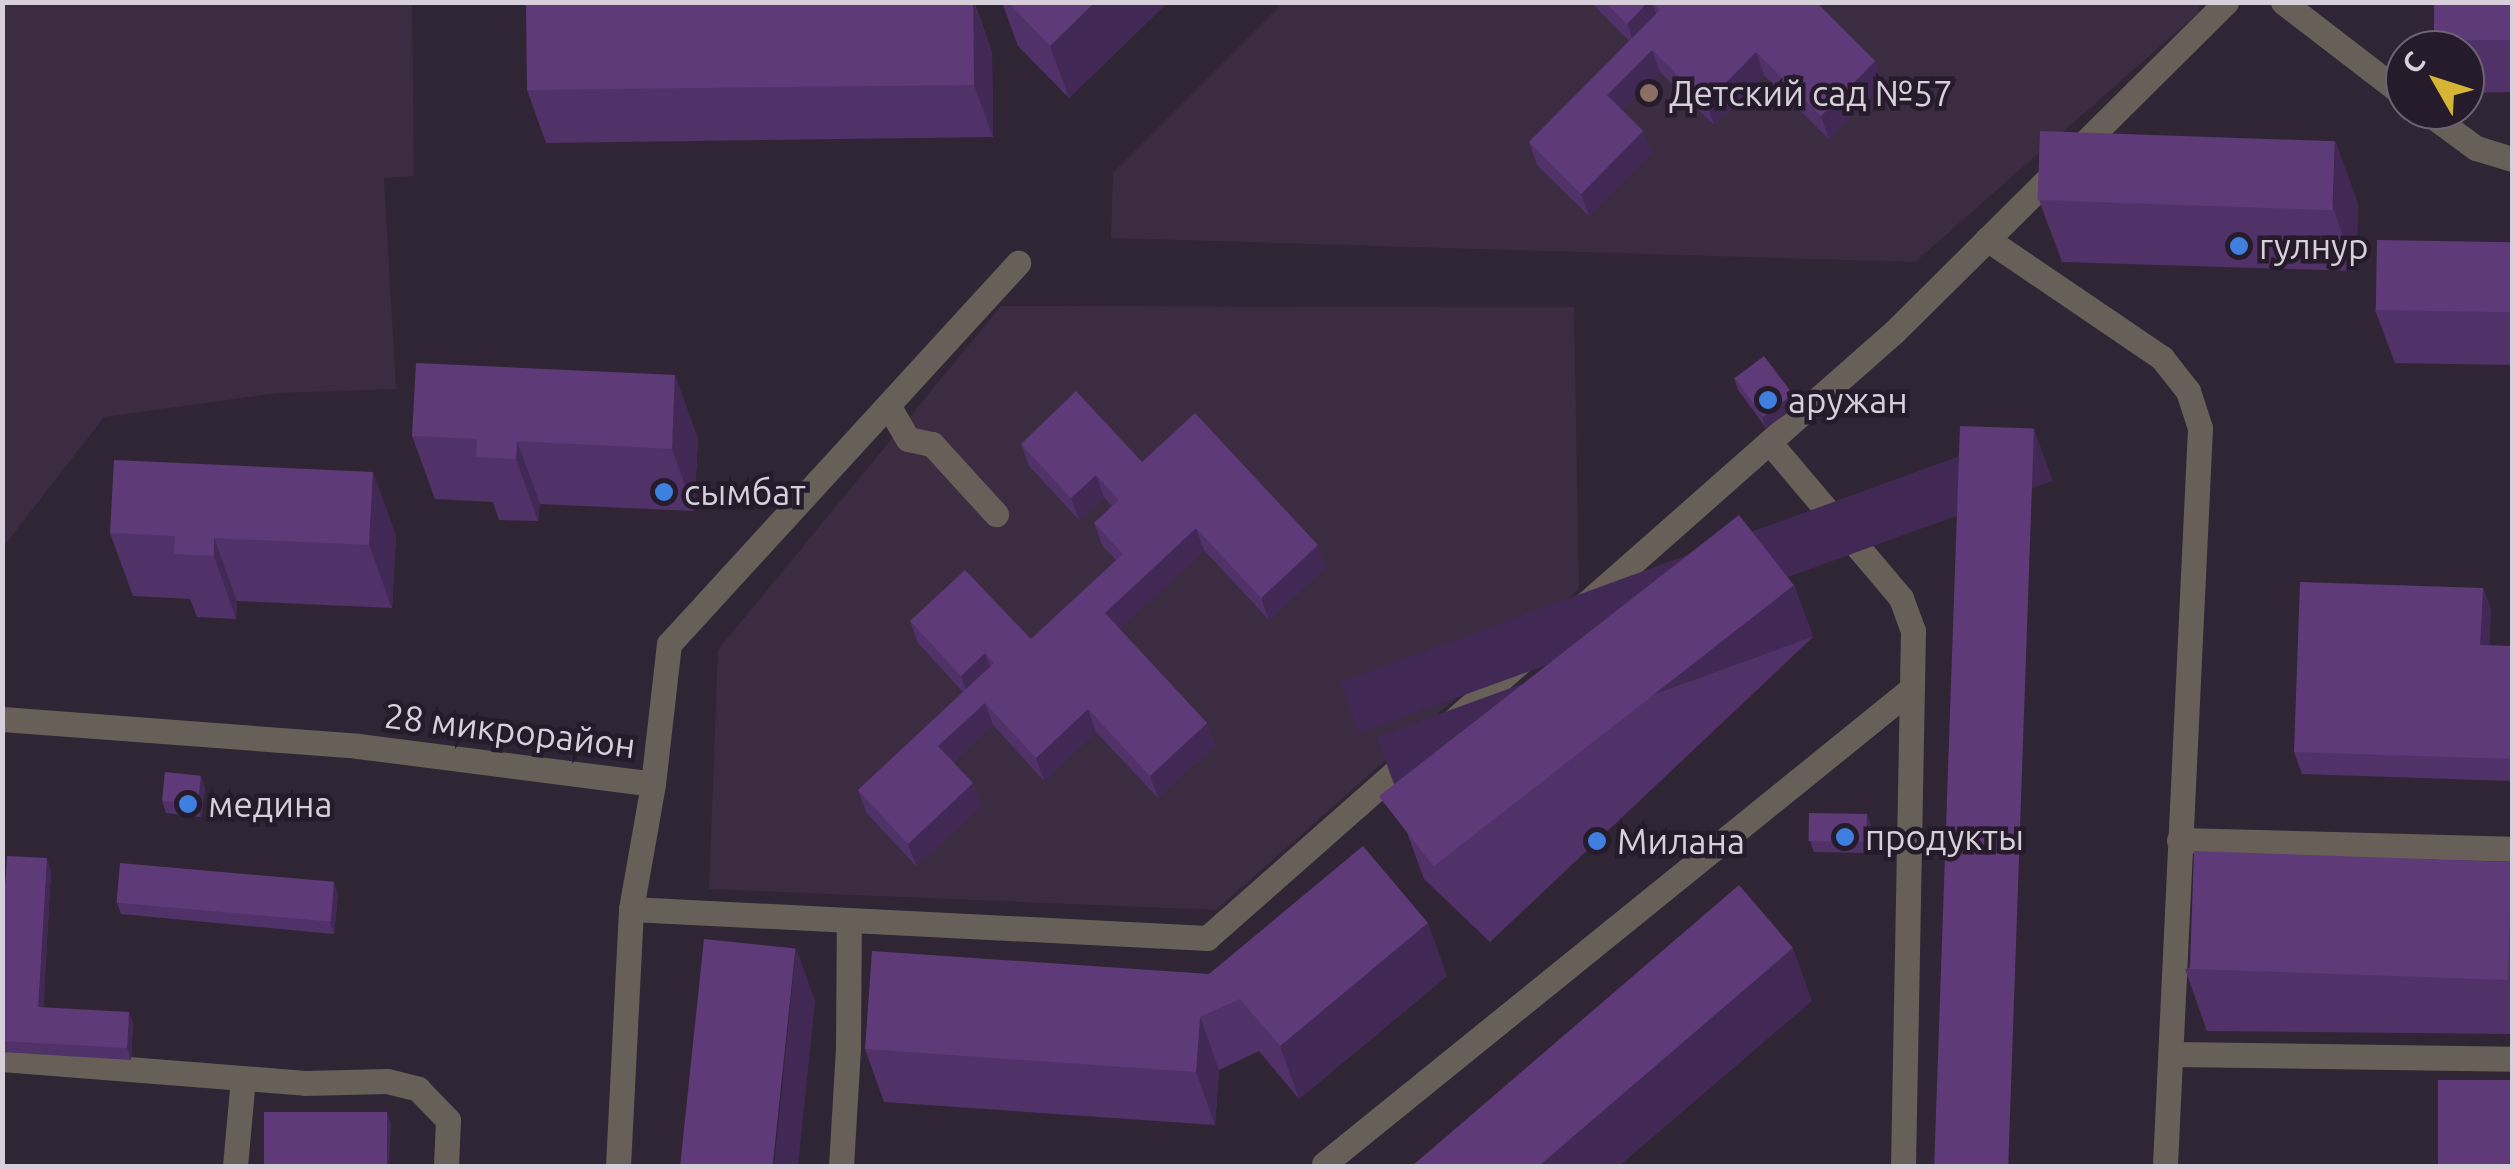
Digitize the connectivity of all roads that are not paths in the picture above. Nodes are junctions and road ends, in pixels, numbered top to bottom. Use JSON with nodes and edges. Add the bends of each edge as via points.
{"nodes":[{"id":1,"x":2226,"y":2,"type":"edge"},
{"id":2,"x":2284,"y":2,"type":"edge"},
{"id":3,"x":2385,"y":80,"type":"edge"},
{"id":4,"x":2451,"y":130,"type":"edge"},
{"id":5,"x":2512,"y":159,"type":"edge"},
{"id":6,"x":1987,"y":240,"type":"junction"},
{"id":7,"x":1018,"y":263,"type":"dead end"},
{"id":8,"x":888,"y":405,"type":"junction"},
{"id":9,"x":1770,"y":443,"type":"junction"},
{"id":10,"x":996,"y":514,"type":"dead end"},
{"id":11,"x":1910,"y":690,"type":"junction"},
{"id":12,"x":2,"y":719,"type":"edge"},
{"id":13,"x":653,"y":784,"type":"junction"},
{"id":14,"x":2179,"y":840,"type":"junction"},
{"id":15,"x":2512,"y":849,"type":"edge"},
{"id":16,"x":631,"y":909,"type":"junction"},
{"id":17,"x":848,"y":920,"type":"junction"},
{"id":18,"x":2173,"y":1054,"type":"junction"},
{"id":19,"x":2512,"y":1058,"type":"edge"},
{"id":20,"x":2,"y":1059,"type":"edge"},
{"id":21,"x":243,"y":1078,"type":"junction"},
{"id":22,"x":1324,"y":1164,"type":"dead end"},
{"id":23,"x":235,"y":1166,"type":"edge"},
{"id":24,"x":446,"y":1166,"type":"edge"},
{"id":25,"x":618,"y":1166,"type":"edge"},
{"id":26,"x":841,"y":1166,"type":"edge"},
{"id":27,"x":1904,"y":1166,"type":"edge"},
{"id":28,"x":2165,"y":1166,"type":"edge"}],
"edges":[{"from":1,"to":6,"type":"lane"},
{"from":2,"to":3,"type":"lane"},
{"from":4,"to":5,"type":"lane","via":[[2476,148]]},
{"from":6,"to":9,"type":"lane"},
{"from":6,"to":14,"type":"lane","via":[[2162,358],[2188,391],[2200,428]]},
{"from":7,"to":8,"type":"lane","name":"28 микрорайон"},
{"from":8,"to":10,"type":"lane","via":[[908,439],[932,444]]},
{"from":8,"to":13,"type":"lane","name":"28 микрорайон","via":[[670,644]]},
{"from":9,"to":11,"type":"lane","via":[[1902,598],[1913,631]]},
{"from":9,"to":17,"type":"lane","via":[[1207,938]]},
{"from":11,"to":22,"type":"lane"},
{"from":11,"to":27,"type":"lane"},
{"from":12,"to":13,"type":"lane","name":"28 микрорайон","via":[[358,746]]},
{"from":13,"to":16,"type":"lane"},
{"from":14,"to":15,"type":"lane"},
{"from":14,"to":18,"type":"lane"},
{"from":16,"to":17,"type":"lane"},
{"from":16,"to":25,"type":"lane"},
{"from":17,"to":26,"type":"lane"},
{"from":18,"to":19,"type":"lane"},
{"from":18,"to":28,"type":"lane"},
{"from":20,"to":21,"type":"lane"},
{"from":21,"to":23,"type":"lane"},
{"from":21,"to":24,"type":"lane","via":[[388,1080],[418,1089],[448,1120]]}]}
